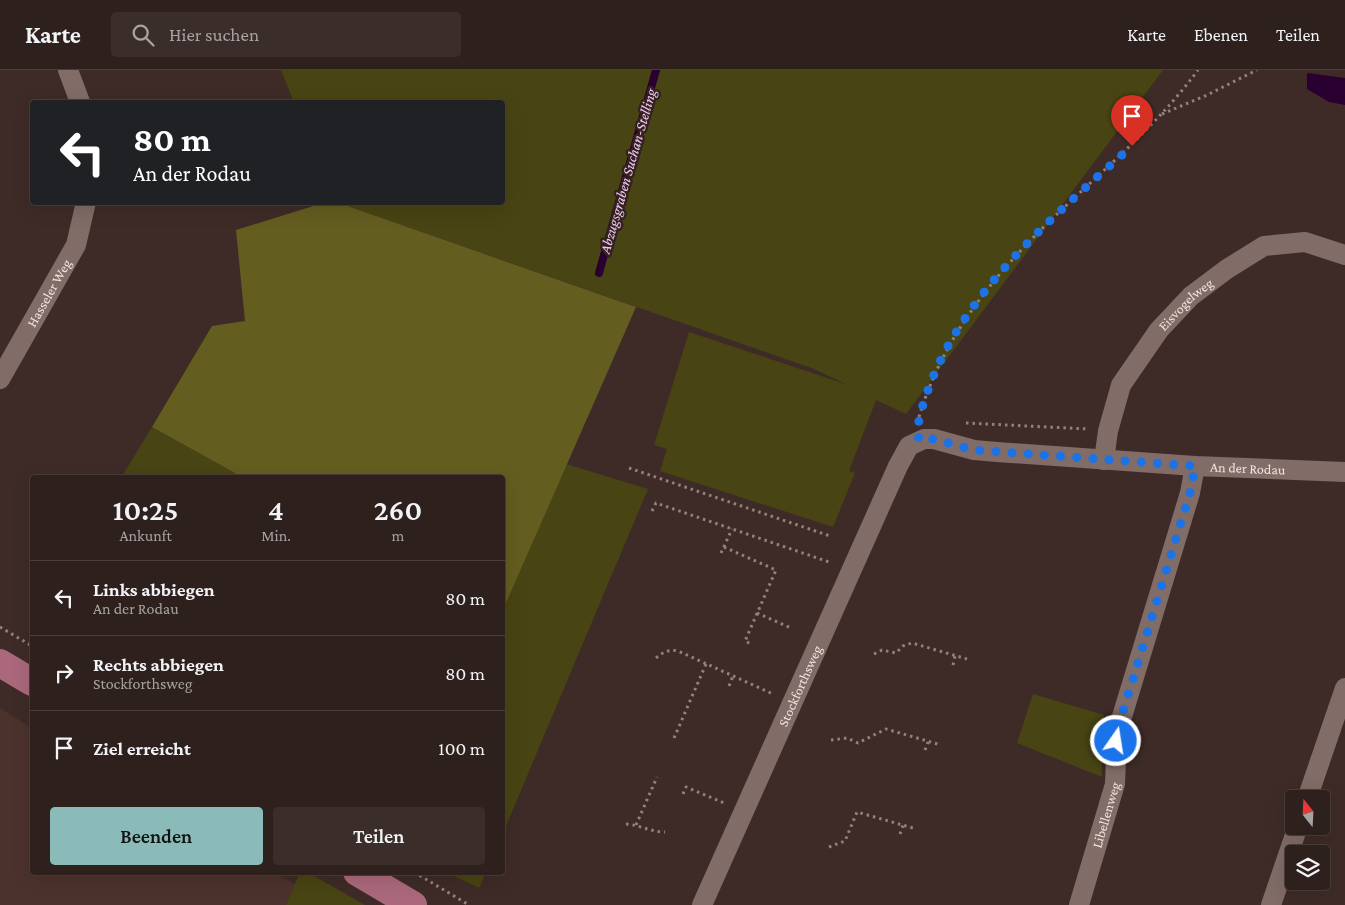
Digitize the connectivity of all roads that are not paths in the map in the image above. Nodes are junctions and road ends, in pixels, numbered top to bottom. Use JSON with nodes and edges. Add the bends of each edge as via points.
{"nodes":[{"id":1,"x":68,"y":70,"type":"edge"},
{"id":2,"x":79,"y":100,"type":"edge"},
{"id":3,"x":85,"y":205,"type":"edge"},
{"id":4,"x":1345,"y":255,"type":"edge"},
{"id":5,"x":0,"y":379,"type":"edge"},
{"id":6,"x":1104,"y":460,"type":"junction"},
{"id":7,"x":898,"y":466,"type":"joint"},
{"id":8,"x":1195,"y":466,"type":"junction"},
{"id":9,"x":1345,"y":472,"type":"edge"},
{"id":10,"x":0,"y":663,"type":"edge"},
{"id":11,"x":30,"y":681,"type":"edge"},
{"id":12,"x":1345,"y":688,"type":"edge"},
{"id":13,"x":1311,"y":790,"type":"edge"},
{"id":14,"x":1295,"y":835,"type":"edge"},
{"id":15,"x":363,"y":875,"type":"edge"},
{"id":16,"x":413,"y":905,"type":"edge"},
{"id":17,"x":702,"y":905,"type":"edge"},
{"id":18,"x":1079,"y":905,"type":"edge"},
{"id":19,"x":1272,"y":905,"type":"edge"}],
"edges":[{"from":1,"to":2,"type":"street"},
{"from":3,"to":5,"type":"street","name":"Hasseler Weg","via":[[76,245]]},
{"from":4,"to":6,"type":"street","name":"Eisvogelweg","via":[[1305,242],[1264,246],[1191,296],[1159,330],[1121,385]]},
{"from":6,"to":7,"type":"street","name":"An der Rodau","via":[[974,450],[934,439],[919,440],[910,446]]},
{"from":6,"to":8,"type":"street","name":"An der Rodau"},
{"from":7,"to":17,"type":"street","name":"Stockforthsweg"},
{"from":8,"to":9,"type":"street","name":"An der Rodau"},
{"from":8,"to":18,"type":"street","name":"Libellenweg","via":[[1190,493],[1117,733],[1115,784]]},
{"from":10,"to":11,"type":"main road"},
{"from":12,"to":13,"type":"street"},
{"from":14,"to":19,"type":"street"},
{"from":15,"to":16,"type":"main road"}]}
